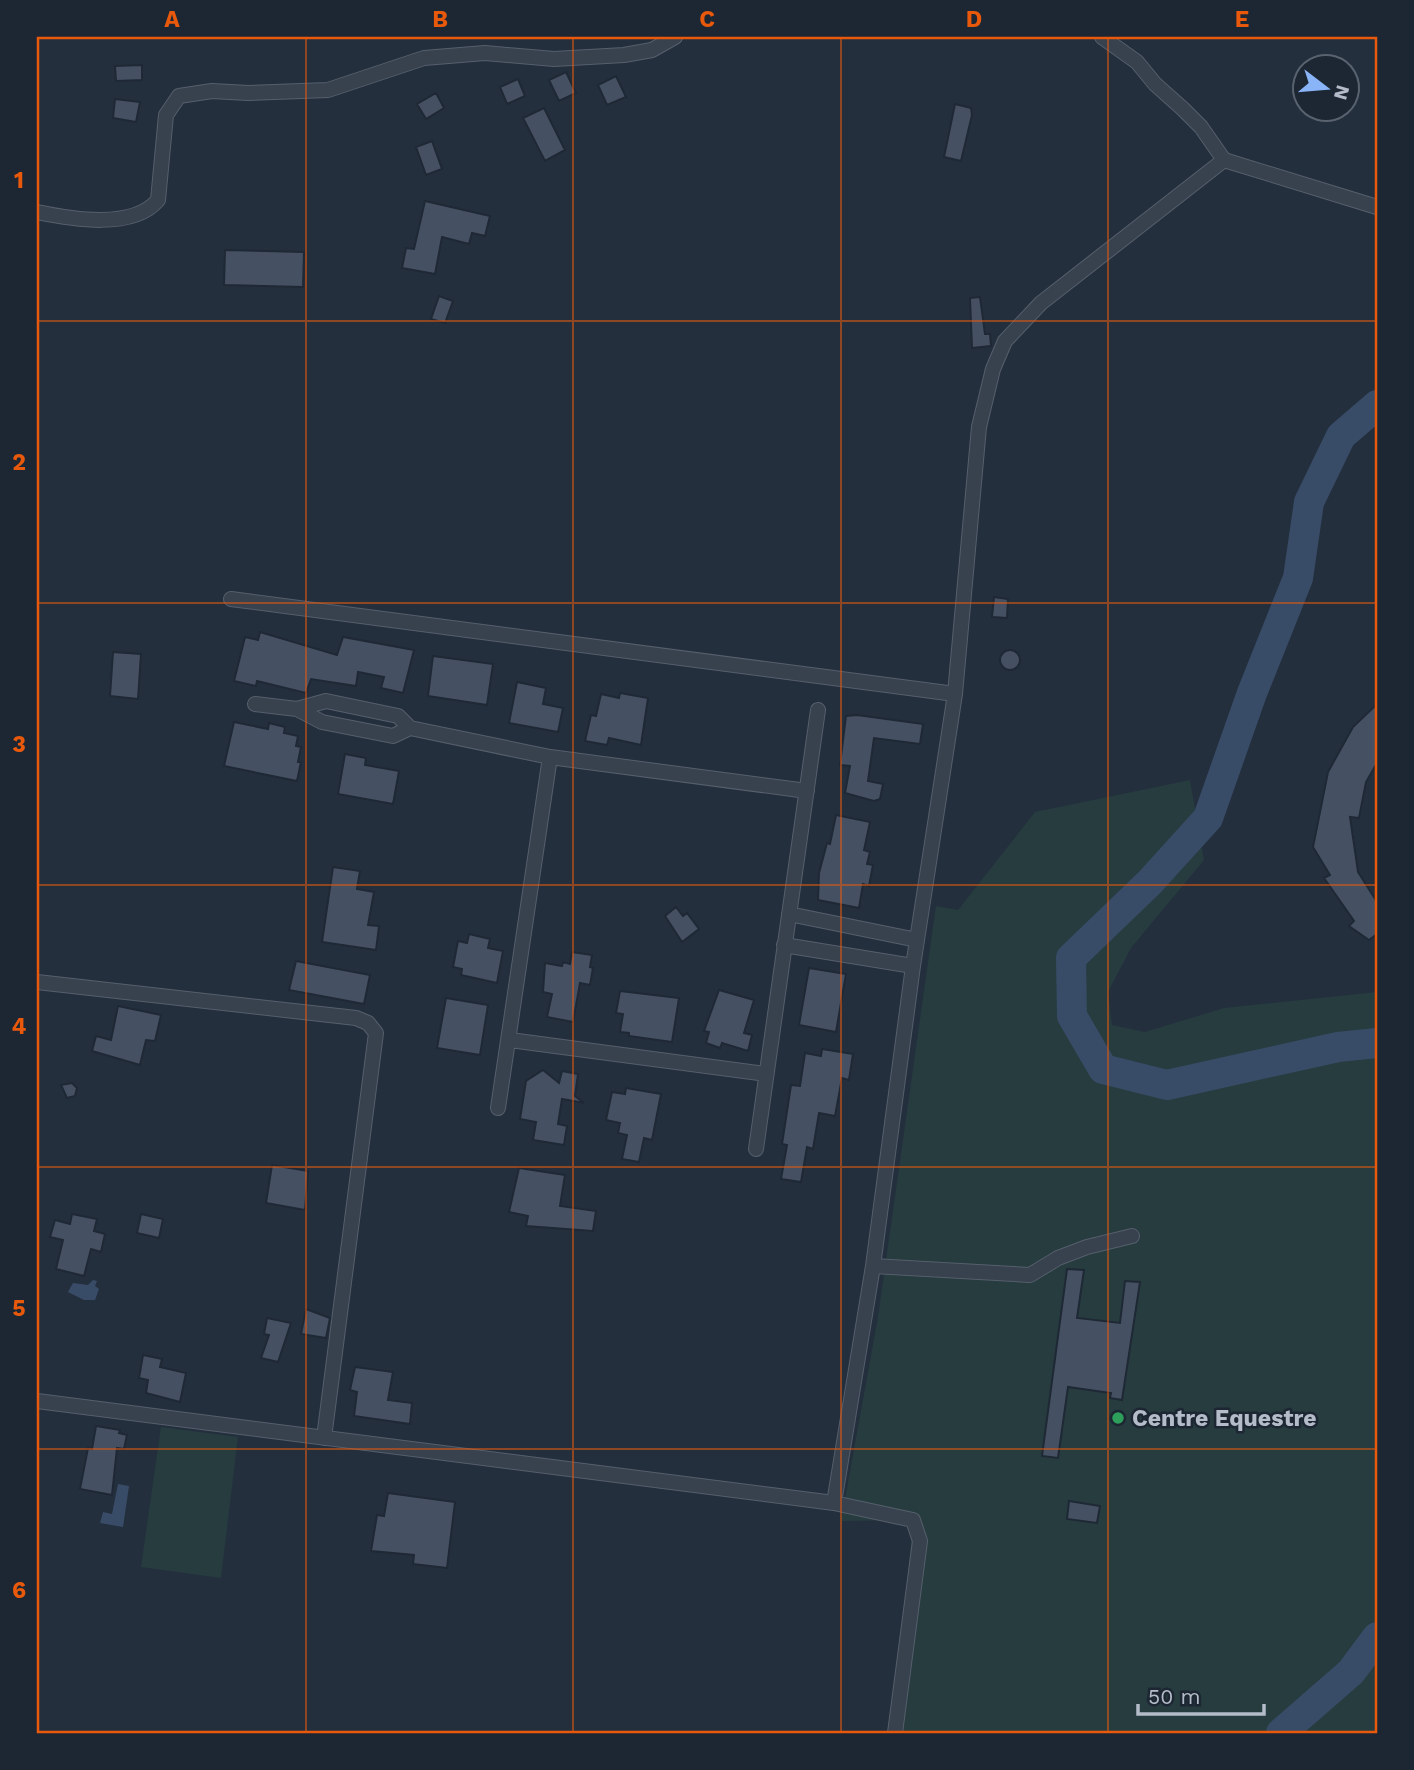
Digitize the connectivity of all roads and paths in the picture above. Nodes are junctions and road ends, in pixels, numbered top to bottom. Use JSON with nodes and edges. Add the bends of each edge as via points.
{"nodes":[{"id":1,"x":675,"y":37,"type":"edge"},
{"id":2,"x":1102,"y":37,"type":"edge"},
{"id":3,"x":1224,"y":159,"type":"junction"},
{"id":4,"x":1377,"y":206,"type":"edge"},
{"id":5,"x":37,"y":212,"type":"edge"},
{"id":6,"x":231,"y":600,"type":"dead end"},
{"id":7,"x":955,"y":694,"type":"junction"},
{"id":8,"x":255,"y":704,"type":"dead end"},
{"id":9,"x":297,"y":709,"type":"junction"},
{"id":10,"x":818,"y":710,"type":"dead end"},
{"id":11,"x":410,"y":728,"type":"junction"},
{"id":12,"x":550,"y":757,"type":"junction"},
{"id":13,"x":807,"y":791,"type":"junction"},
{"id":14,"x":789,"y":914,"type":"junction"},
{"id":15,"x":917,"y":940,"type":"junction"},
{"id":16,"x":784,"y":945,"type":"junction"},
{"id":17,"x":913,"y":966,"type":"junction"},
{"id":18,"x":37,"y":982,"type":"edge"},
{"id":19,"x":510,"y":1040,"type":"junction"},
{"id":20,"x":766,"y":1074,"type":"junction"},
{"id":21,"x":498,"y":1108,"type":"dead end"},
{"id":22,"x":756,"y":1149,"type":"dead end"},
{"id":23,"x":1132,"y":1237,"type":"dead end"},
{"id":24,"x":873,"y":1266,"type":"junction"},
{"id":25,"x":37,"y":1401,"type":"edge"},
{"id":26,"x":324,"y":1438,"type":"junction"},
{"id":27,"x":834,"y":1503,"type":"junction"},
{"id":28,"x":895,"y":1733,"type":"edge"}],
"edges":[{"from":1,"to":5,"type":"street","via":[[652,50],[624,55],[554,59],[485,53],[424,58],[328,90],[212,90],[179,96],[166,115],[158,200],[150,210],[106,219]]},
{"from":2,"to":3,"type":"street","via":[[1137,62],[1192,118]]},
{"from":3,"to":4,"type":"street"},
{"from":3,"to":7,"type":"street","via":[[1082,268],[1005,341],[979,427]]},
{"from":6,"to":7,"type":"street"},
{"from":7,"to":15,"type":"street"},
{"from":8,"to":9,"type":"street"},
{"from":9,"to":11,"type":"street","via":[[322,722],[393,736]]},
{"from":9,"to":11,"type":"street","via":[[326,701],[398,716]]},
{"from":10,"to":13,"type":"street"},
{"from":11,"to":12,"type":"street"},
{"from":12,"to":13,"type":"street"},
{"from":12,"to":19,"type":"street"},
{"from":13,"to":14,"type":"street"},
{"from":14,"to":15,"type":"street"},
{"from":14,"to":16,"type":"street"},
{"from":15,"to":17,"type":"street"},
{"from":16,"to":17,"type":"street"},
{"from":16,"to":20,"type":"street"},
{"from":17,"to":24,"type":"street"},
{"from":18,"to":26,"type":"street","via":[[356,1018],[369,1023],[376,1033]]},
{"from":19,"to":20,"type":"street"},
{"from":19,"to":21,"type":"street"},
{"from":20,"to":22,"type":"street"},
{"from":23,"to":24,"type":"street","via":[[1087,1247],[1030,1275]]},
{"from":24,"to":27,"type":"street"},
{"from":25,"to":26,"type":"street"},
{"from":26,"to":27,"type":"street"},
{"from":27,"to":28,"type":"street","via":[[913,1520],[920,1541]]}]}
